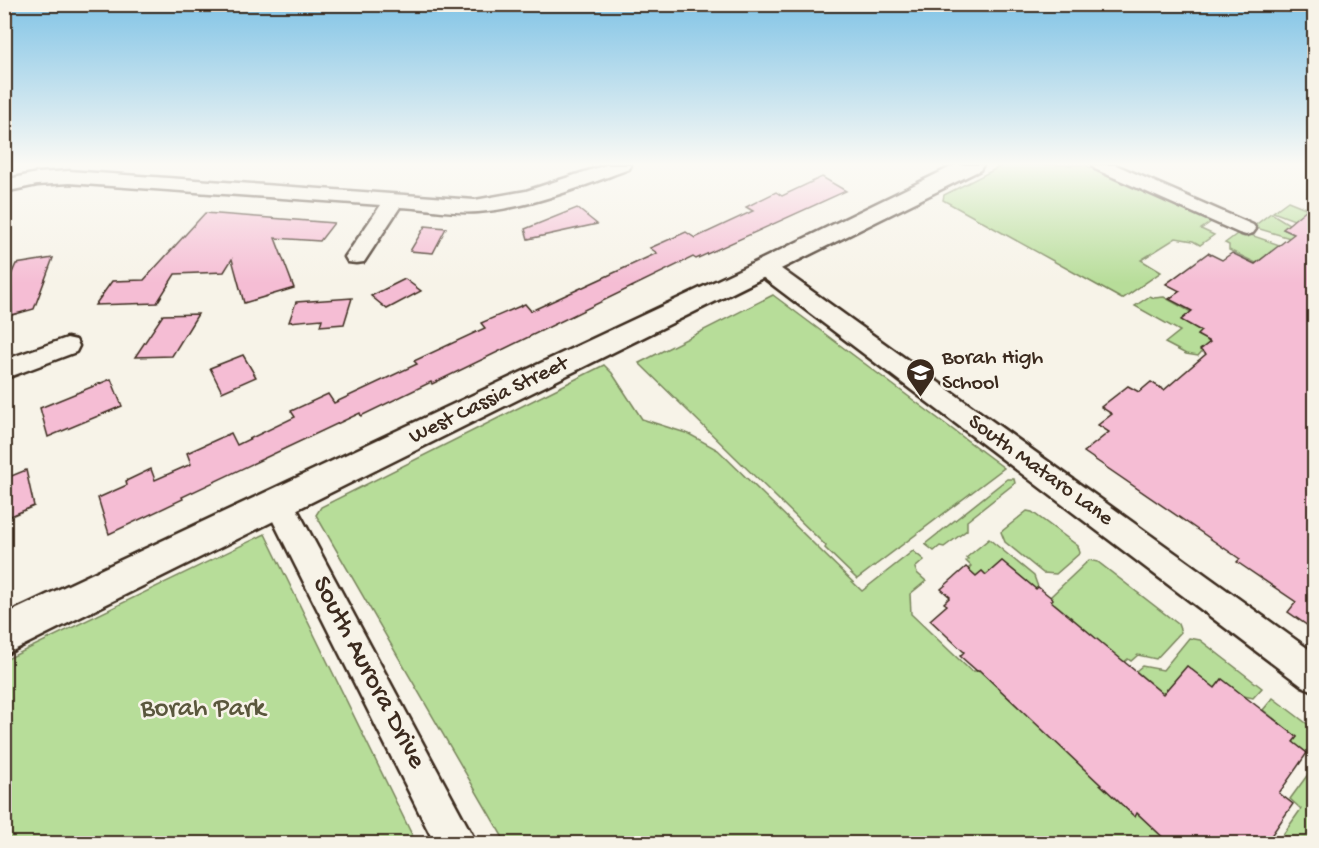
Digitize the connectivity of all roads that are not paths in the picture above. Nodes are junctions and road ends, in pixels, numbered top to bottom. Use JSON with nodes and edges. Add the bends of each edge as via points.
{"nodes":[{"id":1,"x":391,"y":205,"type":"edge"},
{"id":2,"x":456,"y":205,"type":"edge"},
{"id":3,"x":497,"y":205,"type":"edge"},
{"id":4,"x":892,"y":205,"type":"edge"},
{"id":5,"x":1191,"y":205,"type":"edge"},
{"id":6,"x":1246,"y":229,"type":"dead end"},
{"id":7,"x":356,"y":257,"type":"dead end"},
{"id":8,"x":765,"y":268,"type":"junction"},
{"id":9,"x":67,"y":346,"type":"dead end"},
{"id":10,"x":4,"y":370,"type":"edge"},
{"id":11,"x":279,"y":503,"type":"junction"},
{"id":12,"x":4,"y":636,"type":"edge"},
{"id":13,"x":1314,"y":674,"type":"edge"},
{"id":14,"x":457,"y":843,"type":"edge"}],
"edges":[{"from":1,"to":7,"type":"street"},
{"from":2,"to":3,"type":"street"},
{"from":4,"to":8,"type":"street","name":"West Cassia Street"},
{"from":5,"to":6,"type":"street"},
{"from":8,"to":11,"type":"street","name":"West Cassia Street"},
{"from":8,"to":13,"type":"street","name":"South Mataro Lane"},
{"from":9,"to":10,"type":"street"},
{"from":11,"to":12,"type":"street","name":"West Cassia Street"},
{"from":11,"to":14,"type":"street","name":"South Aurora Drive"}]}
